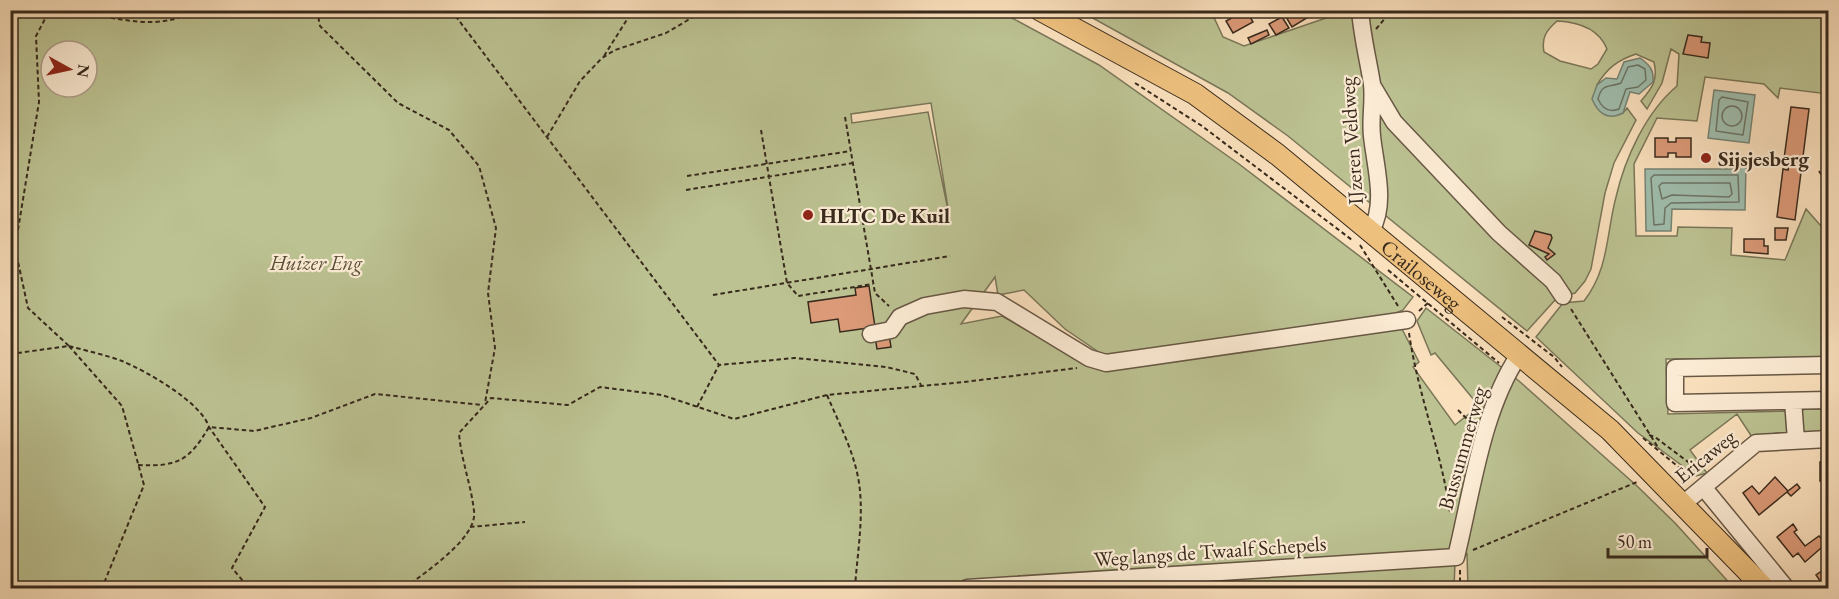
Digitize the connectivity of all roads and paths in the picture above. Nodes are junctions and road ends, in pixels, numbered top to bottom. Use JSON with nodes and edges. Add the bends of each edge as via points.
{"nodes":[{"id":1,"x":30,"y":10,"type":"edge"},
{"id":2,"x":63,"y":10,"type":"edge"},
{"id":3,"x":194,"y":10,"type":"edge"},
{"id":4,"x":318,"y":10,"type":"edge"},
{"id":5,"x":451,"y":10,"type":"edge"},
{"id":6,"x":633,"y":10,"type":"edge"},
{"id":7,"x":705,"y":10,"type":"edge"},
{"id":8,"x":1015,"y":10,"type":"edge"},
{"id":9,"x":1360,"y":10,"type":"edge"},
{"id":10,"x":57,"y":11,"type":"edge"},
{"id":11,"x":1032,"y":13,"type":"edge"},
{"id":12,"x":45,"y":19,"type":"junction"},
{"id":13,"x":602,"y":58,"type":"junction"},
{"id":14,"x":1127,"y":77,"type":"dead end"},
{"id":15,"x":1372,"y":85,"type":"junction"},
{"id":16,"x":845,"y":117,"type":"dead end"},
{"id":17,"x":761,"y":130,"type":"dead end"},
{"id":18,"x":547,"y":138,"type":"junction"},
{"id":19,"x":851,"y":151,"type":"junction"},
{"id":20,"x":853,"y":163,"type":"junction"},
{"id":21,"x":767,"y":164,"type":"junction"},
{"id":22,"x":1819,"y":171,"type":"dead end"},
{"id":23,"x":687,"y":176,"type":"dead end"},
{"id":24,"x":769,"y":177,"type":"junction"},
{"id":25,"x":1828,"y":185,"type":"edge"},
{"id":26,"x":686,"y":190,"type":"dead end"},
{"id":27,"x":1365,"y":239,"type":"junction"},
{"id":28,"x":1383,"y":253,"type":"junction"},
{"id":29,"x":950,"y":256,"type":"dead end"},
{"id":30,"x":1385,"y":268,"type":"dead end"},
{"id":31,"x":871,"y":269,"type":"junction"},
{"id":32,"x":787,"y":283,"type":"junction"},
{"id":33,"x":873,"y":284,"type":"junction"},
{"id":34,"x":713,"y":295,"type":"dead end"},
{"id":35,"x":1563,"y":296,"type":"joint"},
{"id":36,"x":1427,"y":304,"type":"dead end"},
{"id":37,"x":900,"y":317,"type":"junction"},
{"id":38,"x":1407,"y":320,"type":"junction"},
{"id":39,"x":871,"y":334,"type":"dead end"},
{"id":40,"x":69,"y":346,"type":"junction"},
{"id":41,"x":10,"y":354,"type":"edge"},
{"id":42,"x":1519,"y":355,"type":"junction"},
{"id":43,"x":1106,"y":363,"type":"junction"},
{"id":44,"x":719,"y":365,"type":"junction"},
{"id":45,"x":1828,"y":365,"type":"edge"},
{"id":46,"x":921,"y":385,"type":"junction"},
{"id":47,"x":827,"y":395,"type":"junction"},
{"id":48,"x":1828,"y":400,"type":"edge"},
{"id":49,"x":1793,"y":401,"type":"junction"},
{"id":50,"x":484,"y":406,"type":"junction"},
{"id":51,"x":697,"y":406,"type":"junction"},
{"id":52,"x":208,"y":427,"type":"junction"},
{"id":53,"x":1649,"y":435,"type":"junction"},
{"id":54,"x":1828,"y":439,"type":"edge"},
{"id":55,"x":1796,"y":440,"type":"junction"},
{"id":56,"x":1660,"y":451,"type":"dead end"},
{"id":57,"x":138,"y":465,"type":"junction"},
{"id":58,"x":1640,"y":478,"type":"dead end"},
{"id":59,"x":1708,"y":484,"type":"junction"},
{"id":60,"x":1683,"y":504,"type":"junction"},
{"id":61,"x":525,"y":522,"type":"dead end"},
{"id":62,"x":1451,"y":523,"type":"dead end"},
{"id":63,"x":470,"y":526,"type":"junction"},
{"id":64,"x":1456,"y":557,"type":"junction"},
{"id":65,"x":102,"y":588,"type":"edge"},
{"id":66,"x":249,"y":588,"type":"edge"},
{"id":67,"x":405,"y":588,"type":"edge"},
{"id":68,"x":855,"y":588,"type":"edge"},
{"id":69,"x":967,"y":588,"type":"edge"},
{"id":70,"x":1764,"y":588,"type":"edge"},
{"id":71,"x":1786,"y":588,"type":"edge"}],
"edges":[{"from":1,"to":12,"type":"path"},
{"from":2,"to":10,"type":"path"},
{"from":3,"to":12,"type":"path","via":[[186,16],[156,21],[121,21],[73,13]]},
{"from":4,"to":50,"type":"path","via":[[320,26],[398,103],[449,130],[479,166],[496,228],[488,293],[495,348]]},
{"from":5,"to":18,"type":"path"},
{"from":6,"to":13,"type":"path"},
{"from":7,"to":13,"type":"path","via":[[666,33]]},
{"from":8,"to":11,"type":"path"},
{"from":9,"to":15,"type":"street","name":"IJzeren Veldweg"},
{"from":10,"to":12,"type":"path"},
{"from":11,"to":27,"type":"main road","name":"Crailoseweg","via":[[1195,94],[1278,155]]},
{"from":12,"to":40,"type":"path","via":[[36,36],[39,102],[15,248],[28,308]]},
{"from":13,"to":18,"type":"path","via":[[580,81]]},
{"from":14,"to":27,"type":"path","name":"Crailoseweg"},
{"from":15,"to":27,"type":"street","name":"IJzeren Veldweg","via":[[1379,199],[1378,218]]},
{"from":15,"to":35,"type":"street","via":[[1394,122],[1499,233],[1553,281]]},
{"from":16,"to":19,"type":"path"},
{"from":17,"to":21,"type":"path"},
{"from":18,"to":44,"type":"path"},
{"from":19,"to":20,"type":"path"},
{"from":19,"to":21,"type":"path"},
{"from":20,"to":24,"type":"path"},
{"from":20,"to":31,"type":"path"},
{"from":21,"to":23,"type":"path"},
{"from":21,"to":24,"type":"path"},
{"from":22,"to":25,"type":"path"},
{"from":24,"to":26,"type":"path"},
{"from":24,"to":32,"type":"path"},
{"from":27,"to":28,"type":"main road","name":"Crailoseweg"},
{"from":27,"to":28,"type":"path","name":"Crailoseweg"},
{"from":27,"to":38,"type":"path"},
{"from":28,"to":42,"type":"main road","name":"Crailoseweg"},
{"from":29,"to":31,"type":"path"},
{"from":30,"to":36,"type":"path","name":"Crailoseweg"},
{"from":31,"to":32,"type":"path"},
{"from":31,"to":33,"type":"path"},
{"from":32,"to":33,"type":"path","via":[[798,296]]},
{"from":32,"to":34,"type":"path"},
{"from":33,"to":37,"type":"path","via":[[875,293]]},
{"from":35,"to":53,"type":"path"},
{"from":37,"to":39,"type":"street","via":[[891,330]]},
{"from":37,"to":43,"type":"street","via":[[925,306],[964,299],[997,302],[1089,358]]},
{"from":38,"to":43,"type":"street"},
{"from":38,"to":62,"type":"path","via":[[1415,377],[1443,467]]},
{"from":40,"to":41,"type":"path"},
{"from":40,"to":52,"type":"path","via":[[124,362],[173,390],[206,418]]},
{"from":40,"to":57,"type":"path","via":[[122,406]]},
{"from":42,"to":60,"type":"main road","name":"Crailoseweg","via":[[1610,430]]},
{"from":42,"to":64,"type":"street","name":"Bussummerweg","via":[[1509,370],[1485,437]]},
{"from":43,"to":46,"type":"path"},
{"from":44,"to":46,"type":"path","via":[[795,357],[886,367],[915,374]]},
{"from":44,"to":51,"type":"path"},
{"from":45,"to":49,"type":"street","via":[[1675,368],[1675,403]]},
{"from":46,"to":47,"type":"path"},
{"from":47,"to":51,"type":"path","via":[[734,418]]},
{"from":47,"to":68,"type":"path","via":[[854,458],[860,491],[861,534]]},
{"from":48,"to":49,"type":"street"},
{"from":49,"to":55,"type":"street"},
{"from":50,"to":51,"type":"path","via":[[491,398],[568,405],[600,387],[662,395]]},
{"from":50,"to":52,"type":"path","via":[[375,394],[311,418],[254,430]]},
{"from":50,"to":63,"type":"path","via":[[459,433],[475,514]]},
{"from":52,"to":57,"type":"path","via":[[195,451],[166,467]]},
{"from":52,"to":66,"type":"path","via":[[265,507],[232,568]]},
{"from":53,"to":56,"type":"path"},
{"from":53,"to":59,"type":"path"},
{"from":54,"to":55,"type":"street","name":"Ericaweg"},
{"from":55,"to":59,"type":"street","name":"Ericaweg","via":[[1756,443]]},
{"from":57,"to":65,"type":"path","via":[[144,485]]},
{"from":58,"to":64,"type":"path"},
{"from":59,"to":60,"type":"street","name":"Ericaweg"},
{"from":59,"to":71,"type":"street"},
{"from":60,"to":70,"type":"main road","name":"Crailoseweg"},
{"from":61,"to":63,"type":"path"},
{"from":63,"to":67,"type":"path","via":[[466,538]]},
{"from":64,"to":69,"type":"street","name":"Weg langs de Twaalf Schepels"}]}
